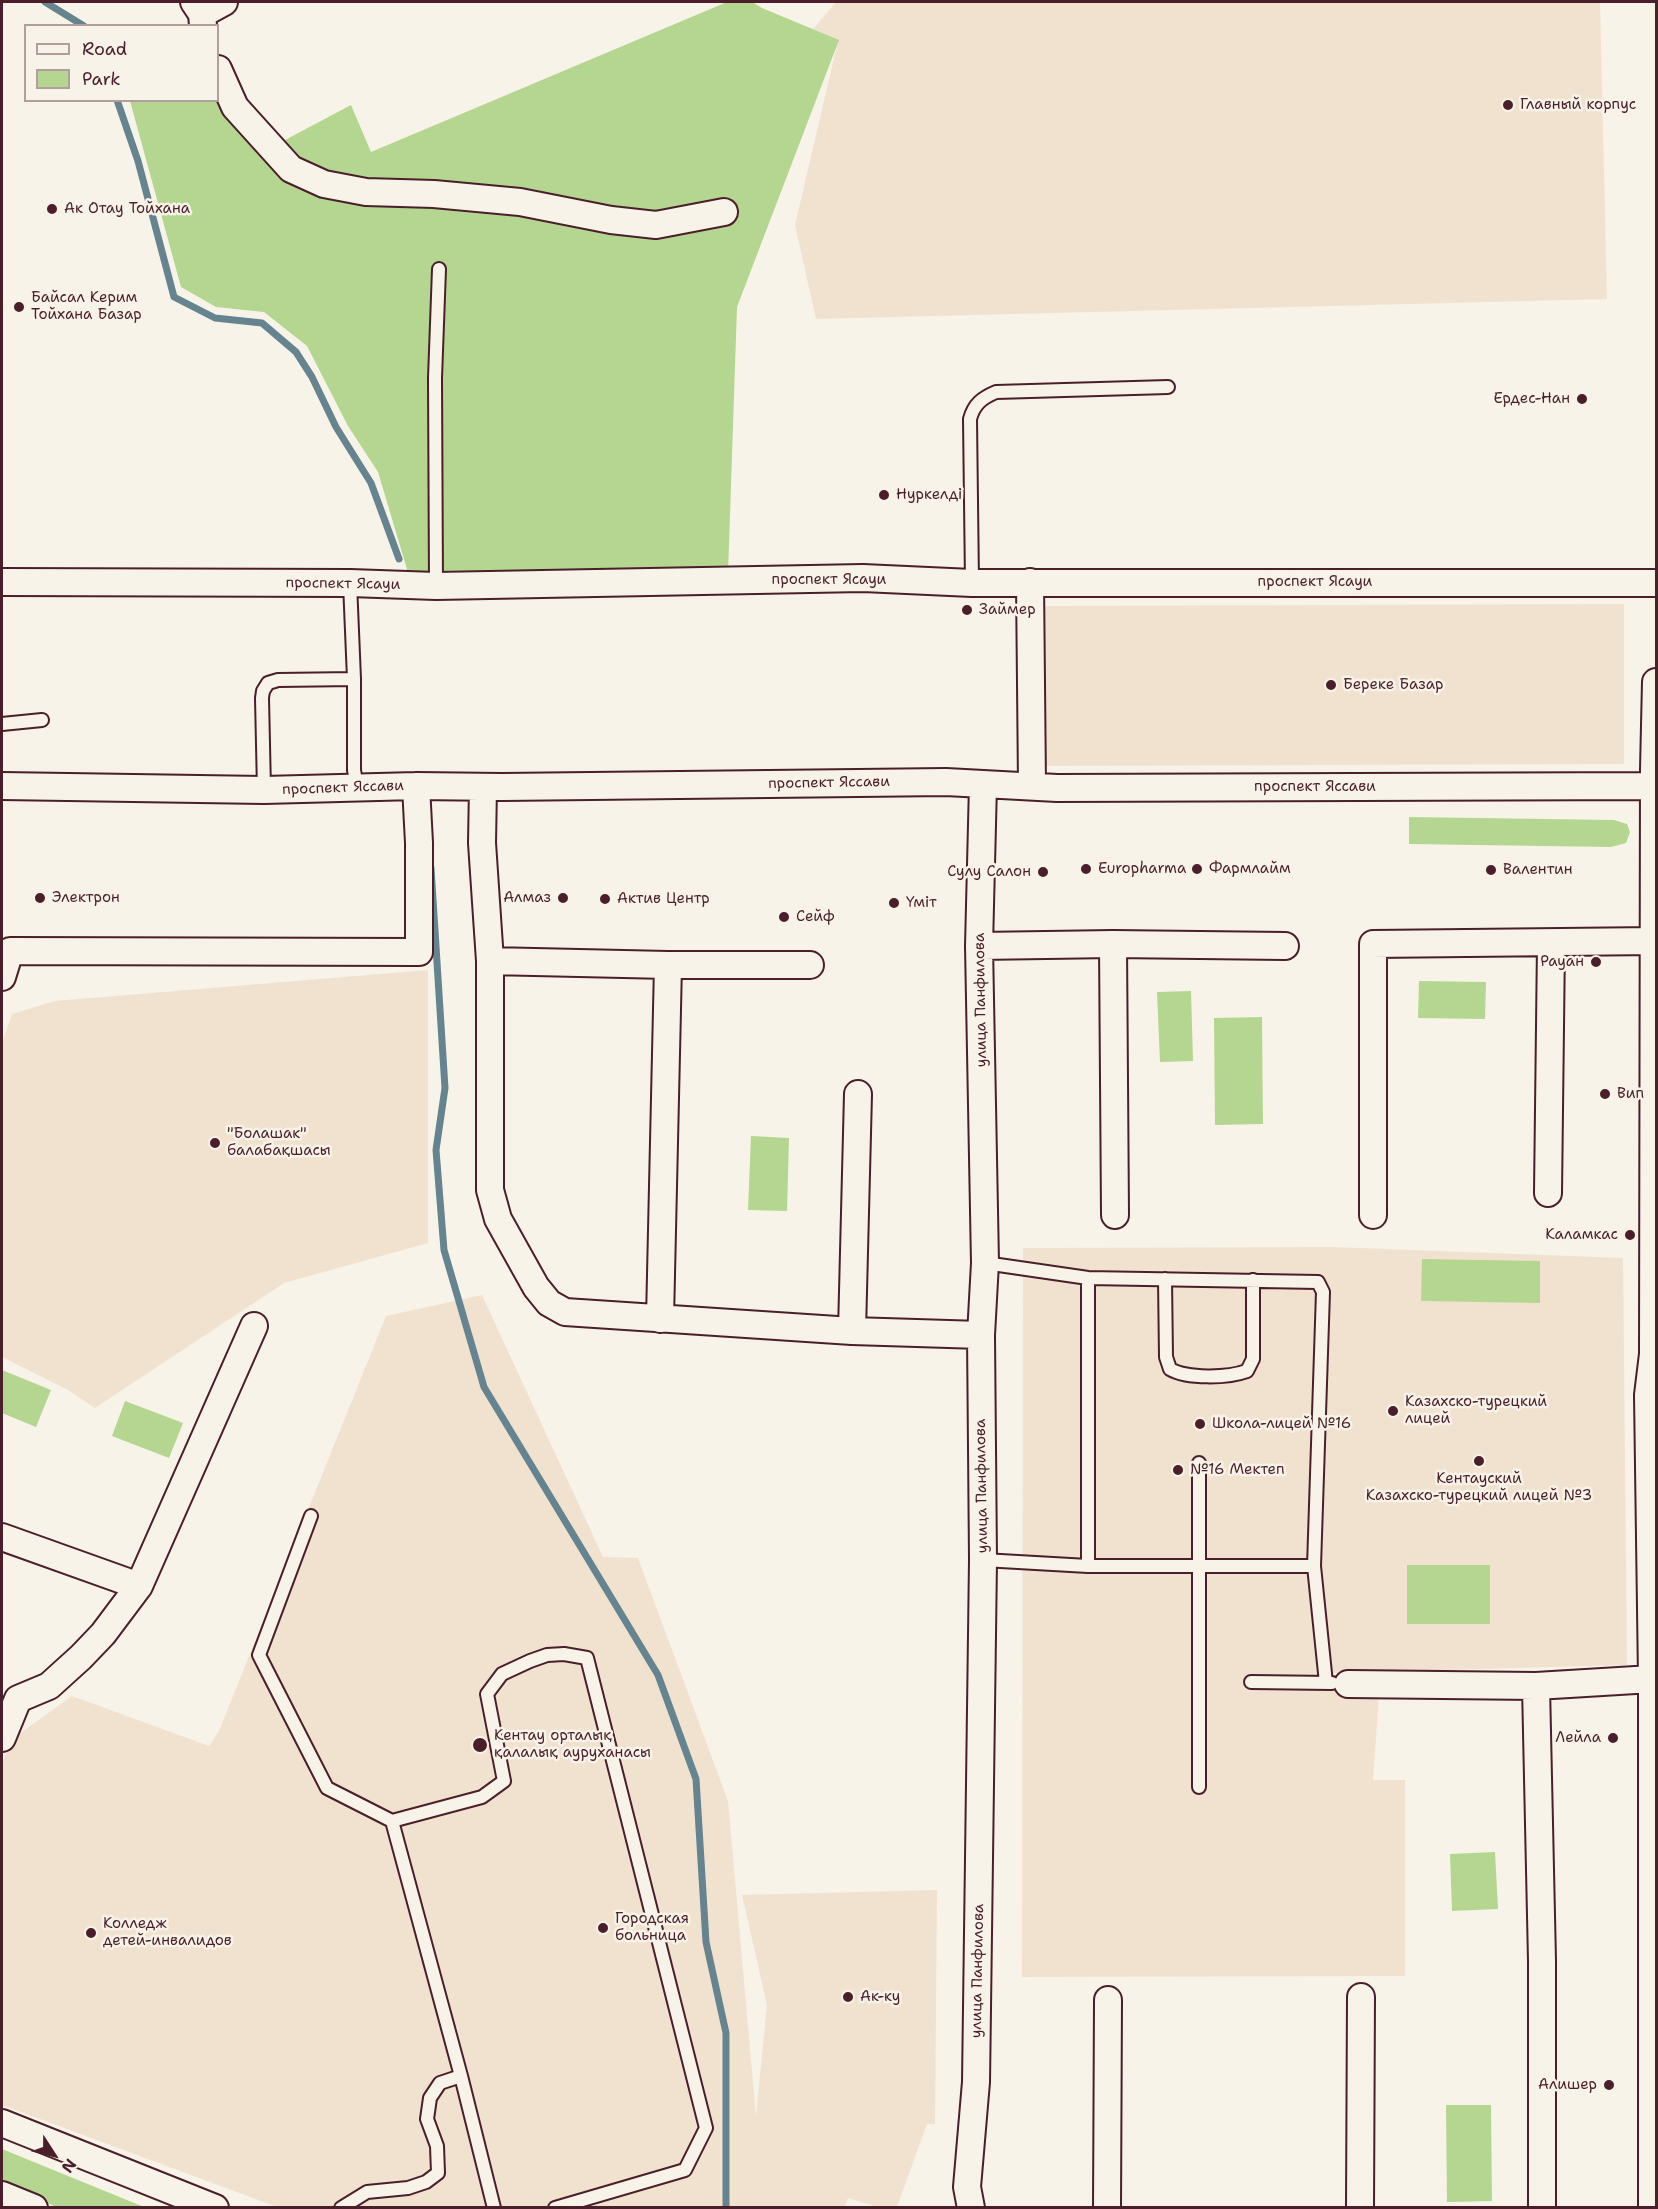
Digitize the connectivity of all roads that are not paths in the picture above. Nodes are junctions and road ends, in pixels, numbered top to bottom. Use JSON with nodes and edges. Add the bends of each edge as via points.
{"nodes":[{"id":1,"x":224,"y":2,"type":"edge"},
{"id":2,"x":200,"y":14,"type":"edge"},
{"id":3,"x":219,"y":71,"type":"edge"},
{"id":4,"x":724,"y":212,"type":"dead end"},
{"id":5,"x":439,"y":269,"type":"dead end"},
{"id":6,"x":1168,"y":387,"type":"dead end"},
{"id":7,"x":2,"y":582,"type":"edge"},
{"id":8,"x":1030,"y":582,"type":"junction"},
{"id":9,"x":350,"y":583,"type":"junction"},
{"id":10,"x":972,"y":583,"type":"junction"},
{"id":11,"x":1656,"y":583,"type":"edge"},
{"id":12,"x":436,"y":586,"type":"junction"},
{"id":13,"x":354,"y":679,"type":"junction"},
{"id":14,"x":1656,"y":682,"type":"edge"},
{"id":15,"x":42,"y":720,"type":"dead end"},
{"id":16,"x":2,"y":724,"type":"edge"},
{"id":17,"x":983,"y":783,"type":"junction"},
{"id":18,"x":1032,"y":785,"type":"junction"},
{"id":19,"x":2,"y":786,"type":"edge"},
{"id":20,"x":416,"y":786,"type":"junction"},
{"id":21,"x":1656,"y":786,"type":"edge"},
{"id":22,"x":483,"y":787,"type":"junction"},
{"id":23,"x":357,"y":788,"type":"junction"},
{"id":24,"x":264,"y":790,"type":"junction"},
{"id":25,"x":1654,"y":941,"type":"junction"},
{"id":26,"x":1551,"y":943,"type":"junction"},
{"id":27,"x":1113,"y":944,"type":"junction"},
{"id":28,"x":979,"y":946,"type":"junction"},
{"id":29,"x":1285,"y":946,"type":"dead end"},
{"id":30,"x":490,"y":961,"type":"junction"},
{"id":31,"x":668,"y":965,"type":"junction"},
{"id":32,"x":810,"y":965,"type":"dead end"},
{"id":33,"x":2,"y":977,"type":"edge"},
{"id":34,"x":858,"y":1094,"type":"dead end"},
{"id":35,"x":1548,"y":1193,"type":"dead end"},
{"id":36,"x":1115,"y":1215,"type":"dead end"},
{"id":37,"x":1372,"y":1215,"type":"dead end"},
{"id":38,"x":985,"y":1263,"type":"junction"},
{"id":39,"x":1088,"y":1278,"type":"junction"},
{"id":40,"x":1165,"y":1279,"type":"junction"},
{"id":41,"x":1253,"y":1280,"type":"junction"},
{"id":42,"x":660,"y":1319,"type":"junction"},
{"id":43,"x":254,"y":1326,"type":"dead end"},
{"id":44,"x":852,"y":1330,"type":"junction"},
{"id":45,"x":981,"y":1335,"type":"junction"},
{"id":46,"x":1654,"y":1354,"type":"edge"},
{"id":47,"x":1199,"y":1462,"type":"dead end"},
{"id":48,"x":310,"y":1516,"type":"dead end"},
{"id":49,"x":2,"y":1537,"type":"edge"},
{"id":50,"x":983,"y":1560,"type":"junction"},
{"id":51,"x":1088,"y":1566,"type":"junction"},
{"id":52,"x":1200,"y":1566,"type":"junction"},
{"id":53,"x":1314,"y":1566,"type":"junction"},
{"id":54,"x":138,"y":1586,"type":"junction"},
{"id":55,"x":1652,"y":1679,"type":"junction"},
{"id":56,"x":1251,"y":1682,"type":"dead end"},
{"id":57,"x":1337,"y":1683,"type":"junction"},
{"id":58,"x":1536,"y":1686,"type":"junction"},
{"id":59,"x":10,"y":1696,"type":"edge"},
{"id":60,"x":2,"y":1738,"type":"edge"},
{"id":61,"x":1199,"y":1787,"type":"dead end"},
{"id":62,"x":392,"y":1821,"type":"junction"},
{"id":63,"x":1361,"y":1996,"type":"dead end"},
{"id":64,"x":1108,"y":2000,"type":"dead end"},
{"id":65,"x":461,"y":2076,"type":"junction"},
{"id":66,"x":2,"y":2123,"type":"edge"},
{"id":67,"x":2,"y":2195,"type":"edge"},
{"id":68,"x":966,"y":2201,"type":"edge"},
{"id":69,"x":34,"y":2208,"type":"edge"},
{"id":70,"x":214,"y":2208,"type":"edge"},
{"id":71,"x":341,"y":2208,"type":"edge"},
{"id":72,"x":494,"y":2208,"type":"edge"},
{"id":73,"x":555,"y":2208,"type":"edge"},
{"id":74,"x":1107,"y":2208,"type":"edge"},
{"id":75,"x":1360,"y":2208,"type":"edge"},
{"id":76,"x":1542,"y":2208,"type":"edge"},
{"id":77,"x":1652,"y":2208,"type":"edge"}],
"edges":[{"from":1,"to":2,"type":"street"},
{"from":3,"to":4,"type":"street","via":[[235,107],[291,169],[324,184],[366,192],[520,202],[656,225]]},
{"from":5,"to":12,"type":"lane"},
{"from":6,"to":10,"type":"lane","via":[[996,392],[981,399],[970,419]]},
{"from":7,"to":9,"type":"street","name":"проспект Ясауи"},
{"from":8,"to":10,"type":"street","name":"проспект Ясауи"},
{"from":8,"to":11,"type":"street","name":"проспект Ясауи"},
{"from":8,"to":18,"type":"street"},
{"from":9,"to":12,"type":"street","name":"проспект Ясауи"},
{"from":9,"to":13,"type":"lane"},
{"from":10,"to":12,"type":"street","name":"проспект Ясауи","via":[[863,578]]},
{"from":13,"to":23,"type":"lane"},
{"from":13,"to":24,"type":"lane","via":[[268,683],[262,698]]},
{"from":14,"to":21,"type":"street"},
{"from":15,"to":16,"type":"lane"},
{"from":17,"to":18,"type":"street","name":"проспект Яссави"},
{"from":17,"to":22,"type":"street","name":"проспект Яссави"},
{"from":17,"to":28,"type":"street","name":"улица Панфилова"},
{"from":18,"to":21,"type":"street","name":"проспект Яссави"},
{"from":19,"to":24,"type":"street","name":"проспект Яссави"},
{"from":20,"to":22,"type":"street","name":"проспект Яссави"},
{"from":20,"to":23,"type":"street","name":"проспект Яссави"},
{"from":20,"to":33,"type":"street","via":[[419,952],[10,951]]},
{"from":21,"to":25,"type":"street"},
{"from":22,"to":30,"type":"street","via":[[482,843]]},
{"from":23,"to":24,"type":"street","name":"проспект Яссави"},
{"from":25,"to":26,"type":"street"},
{"from":25,"to":46,"type":"street"},
{"from":26,"to":35,"type":"street"},
{"from":26,"to":37,"type":"street","via":[[1373,944]]},
{"from":27,"to":28,"type":"street"},
{"from":27,"to":29,"type":"street"},
{"from":27,"to":36,"type":"street"},
{"from":28,"to":38,"type":"street","name":"улица Панфилова"},
{"from":30,"to":31,"type":"street"},
{"from":30,"to":42,"type":"street","via":[[490,1190],[498,1220],[549,1303],[565,1312]]},
{"from":31,"to":32,"type":"street"},
{"from":31,"to":42,"type":"street"},
{"from":34,"to":44,"type":"street"},
{"from":38,"to":39,"type":"lane"},
{"from":38,"to":45,"type":"street","name":"улица Панфилова"},
{"from":39,"to":40,"type":"lane"},
{"from":39,"to":51,"type":"lane"},
{"from":40,"to":41,"type":"lane"},
{"from":40,"to":41,"type":"lane","via":[[1166,1357],[1170,1368],[1180,1375],[1235,1375],[1246,1371],[1253,1359]]},
{"from":41,"to":53,"type":"lane","via":[[1318,1282],[1323,1292]]},
{"from":42,"to":44,"type":"street"},
{"from":43,"to":54,"type":"street"},
{"from":44,"to":45,"type":"street"},
{"from":45,"to":50,"type":"street","name":"улица Панфилова"},
{"from":46,"to":55,"type":"street","via":[[1648,1395]]},
{"from":47,"to":52,"type":"lane"},
{"from":48,"to":62,"type":"lane","via":[[259,1655],[327,1788]]},
{"from":49,"to":54,"type":"street"},
{"from":50,"to":51,"type":"lane"},
{"from":50,"to":68,"type":"street","name":"улица Панфилова","via":[[976,2082]]},
{"from":51,"to":52,"type":"lane"},
{"from":52,"to":53,"type":"lane"},
{"from":52,"to":61,"type":"lane"},
{"from":53,"to":57,"type":"lane"},
{"from":54,"to":59,"type":"street","via":[[103,1634],[49,1686]]},
{"from":55,"to":58,"type":"street"},
{"from":55,"to":77,"type":"street"},
{"from":56,"to":57,"type":"lane"},
{"from":57,"to":58,"type":"street"},
{"from":58,"to":76,"type":"street"},
{"from":59,"to":60,"type":"street"},
{"from":62,"to":65,"type":"lane"},
{"from":62,"to":73,"type":"lane","via":[[482,1797],[504,1781],[487,1694],[502,1674],[547,1655],[586,1658],[706,2128],[685,2170]]},
{"from":63,"to":75,"type":"street"},
{"from":64,"to":74,"type":"street"},
{"from":65,"to":71,"type":"lane","via":[[440,2083],[430,2098],[427,2119],[437,2146],[438,2173],[408,2188],[367,2192]]},
{"from":65,"to":72,"type":"lane"},
{"from":66,"to":70,"type":"street"},
{"from":67,"to":69,"type":"street"}]}
